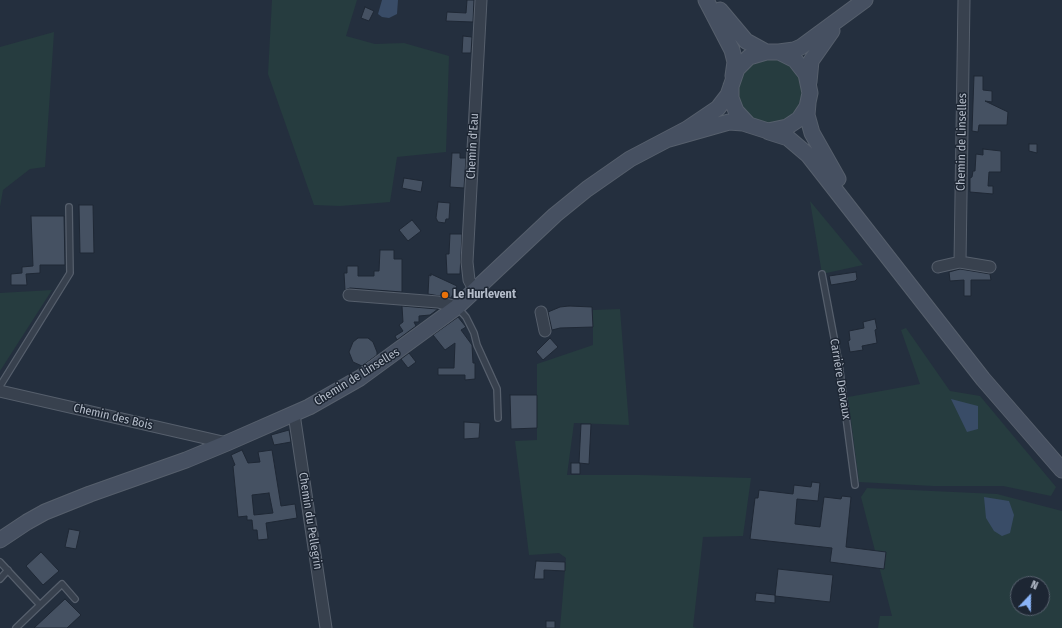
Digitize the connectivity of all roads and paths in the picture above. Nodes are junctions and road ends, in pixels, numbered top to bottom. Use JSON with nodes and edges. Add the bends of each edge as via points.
{"nodes":[{"id":1,"x":481,"y":0,"type":"edge"},
{"id":2,"x":706,"y":0,"type":"edge"},
{"id":3,"x":712,"y":0,"type":"edge"},
{"id":4,"x":865,"y":0,"type":"edge"},
{"id":5,"x":964,"y":0,"type":"edge"},
{"id":6,"x":844,"y":16,"type":"junction"},
{"id":7,"x":772,"y":52,"type":"junction"},
{"id":8,"x":732,"y":81,"type":"junction"},
{"id":9,"x":809,"y":83,"type":"junction"},
{"id":10,"x":808,"y":102,"type":"junction"},
{"id":11,"x":756,"y":128,"type":"junction"},
{"id":12,"x":669,"y":139,"type":"junction"},
{"id":13,"x":69,"y":207,"type":"dead end"},
{"id":14,"x":878,"y":243,"type":"junction"},
{"id":15,"x":960,"y":262,"type":"junction"},
{"id":16,"x":938,"y":267,"type":"dead end"},
{"id":17,"x":990,"y":267,"type":"dead end"},
{"id":18,"x":822,"y":274,"type":"dead end"},
{"id":19,"x":474,"y":291,"type":"junction"},
{"id":20,"x":349,"y":296,"type":"dead end"},
{"id":21,"x":457,"y":307,"type":"junction"},
{"id":22,"x":541,"y":312,"type":"dead end"},
{"id":23,"x":545,"y":331,"type":"dead end"},
{"id":24,"x":0,"y":386,"type":"edge"},
{"id":25,"x":0,"y":391,"type":"edge"},
{"id":26,"x":294,"y":414,"type":"junction"},
{"id":27,"x":498,"y":418,"type":"dead end"},
{"id":28,"x":227,"y":443,"type":"junction"},
{"id":29,"x":1062,"y":470,"type":"edge"},
{"id":30,"x":855,"y":484,"type":"dead end"},
{"id":31,"x":0,"y":540,"type":"edge"},
{"id":32,"x":0,"y":562,"type":"edge"},
{"id":33,"x":8,"y":570,"type":"junction"},
{"id":34,"x":0,"y":579,"type":"edge"},
{"id":35,"x":75,"y":599,"type":"dead end"},
{"id":36,"x":40,"y":605,"type":"junction"},
{"id":37,"x":326,"y":627,"type":"edge"},
{"id":38,"x":16,"y":628,"type":"edge"}],
"edges":[{"from":1,"to":19,"type":"street","name":"Chemin d'Eau","via":[[467,262],[469,280]]},
{"from":2,"to":8,"type":"street","via":[[732,50],[735,62]]},
{"from":3,"to":7,"type":"street","via":[[746,41]]},
{"from":4,"to":6,"type":"street"},
{"from":5,"to":15,"type":"street","name":"Chemin de Linselles"},
{"from":6,"to":7,"type":"street","via":[[801,47]]},
{"from":6,"to":9,"type":"street","via":[[814,56],[809,68]]},
{"from":7,"to":8,"type":"street","via":[[753,55],[746,60],[737,69]]},
{"from":7,"to":9,"type":"street","via":[[791,57],[806,74]]},
{"from":8,"to":11,"type":"street","via":[[734,107],[738,115]]},
{"from":8,"to":12,"type":"street","via":[[726,99],[718,108]]},
{"from":9,"to":10,"type":"street"},
{"from":10,"to":11,"type":"street","via":[[802,115],[791,125],[777,130]]},
{"from":10,"to":14,"type":"street","via":[[808,121],[818,145]]},
{"from":11,"to":12,"type":"street","via":[[728,122]]},
{"from":11,"to":14,"type":"street","via":[[788,138],[802,148]]},
{"from":12,"to":19,"type":"street","name":"Chemin de Linselles","via":[[634,157],[577,196]]},
{"from":13,"to":24,"type":"lane","via":[[70,273]]},
{"from":14,"to":29,"type":"street","via":[[983,379]]},
{"from":15,"to":16,"type":"street"},
{"from":15,"to":17,"type":"street"},
{"from":18,"to":30,"type":"lane","name":"Carrière Dervaux","via":[[839,364]]},
{"from":19,"to":21,"type":"street","name":"Chemin de Linselles"},
{"from":20,"to":21,"type":"street","via":[[438,302]]},
{"from":21,"to":26,"type":"street","name":"Chemin de Linselles","via":[[360,378]]},
{"from":21,"to":27,"type":"lane","via":[[466,317],[474,333],[497,389]]},
{"from":22,"to":23,"type":"street"},
{"from":25,"to":28,"type":"street","name":"Chemin des Bois"},
{"from":26,"to":28,"type":"street","name":"Chemin de Linselles"},
{"from":26,"to":37,"type":"street","name":"Chemin du Pellegrin"},
{"from":28,"to":31,"type":"street","name":"Chemin de Linselles","via":[[68,502],[27,522]]},
{"from":32,"to":33,"type":"lane"},
{"from":33,"to":34,"type":"lane"},
{"from":33,"to":36,"type":"lane"},
{"from":35,"to":36,"type":"lane","via":[[62,584]]},
{"from":36,"to":38,"type":"lane"}]}
